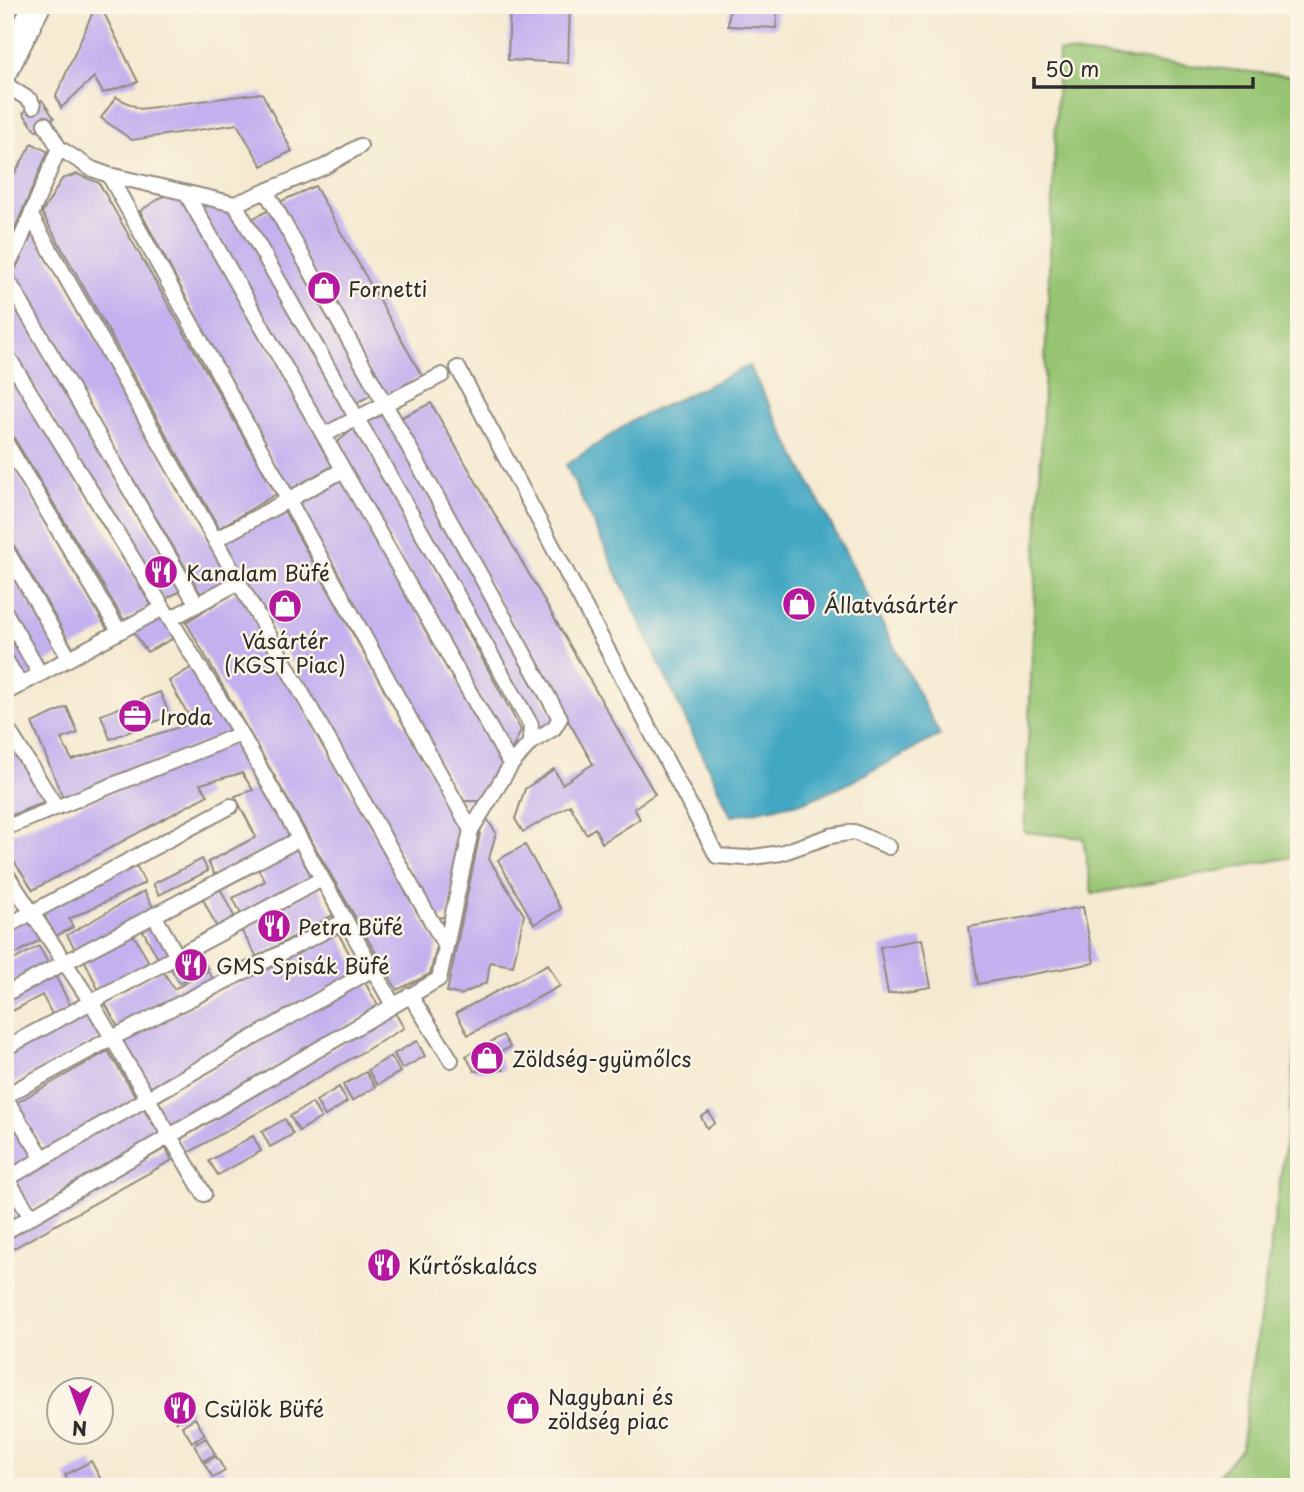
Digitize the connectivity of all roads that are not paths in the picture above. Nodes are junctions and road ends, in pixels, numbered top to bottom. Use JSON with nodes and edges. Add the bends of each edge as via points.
{"nodes":[{"id":1,"x":37,"y":5,"type":"edge"},
{"id":2,"x":5,"y":69,"type":"edge"},
{"id":3,"x":5,"y":84,"type":"edge"},
{"id":4,"x":33,"y":106,"type":"dead end"},
{"id":5,"x":45,"y":124,"type":"dead end"},
{"id":6,"x":360,"y":146,"type":"dead end"},
{"id":7,"x":59,"y":148,"type":"junction"},
{"id":8,"x":109,"y":175,"type":"junction"},
{"id":9,"x":265,"y":191,"type":"junction"},
{"id":10,"x":186,"y":192,"type":"junction"},
{"id":11,"x":235,"y":204,"type":"junction"},
{"id":12,"x":31,"y":216,"type":"junction"},
{"id":13,"x":5,"y":269,"type":"edge"},
{"id":14,"x":5,"y":275,"type":"edge"},
{"id":15,"x":5,"y":352,"type":"edge"},
{"id":16,"x":458,"y":368,"type":"dead end"},
{"id":17,"x":442,"y":375,"type":"dead end"},
{"id":18,"x":384,"y":404,"type":"junction"},
{"id":19,"x":357,"y":417,"type":"junction"},
{"id":20,"x":324,"y":435,"type":"junction"},
{"id":21,"x":5,"y":441,"type":"edge"},
{"id":22,"x":344,"y":470,"type":"junction"},
{"id":23,"x":287,"y":501,"type":"junction"},
{"id":24,"x":215,"y":540,"type":"junction"},
{"id":25,"x":5,"y":548,"type":"edge"},
{"id":26,"x":239,"y":582,"type":"junction"},
{"id":27,"x":197,"y":605,"type":"junction"},
{"id":28,"x":5,"y":612,"type":"edge"},
{"id":29,"x":166,"y":613,"type":"junction"},
{"id":30,"x":119,"y":631,"type":"junction"},
{"id":31,"x":69,"y":658,"type":"junction"},
{"id":32,"x":5,"y":659,"type":"edge"},
{"id":33,"x":40,"y":674,"type":"junction"},
{"id":34,"x":21,"y":685,"type":"junction"},
{"id":35,"x":5,"y":693,"type":"edge"},
{"id":36,"x":5,"y":724,"type":"edge"},
{"id":37,"x":241,"y":734,"type":"junction"},
{"id":38,"x":530,"y":743,"type":"junction"},
{"id":39,"x":511,"y":765,"type":"junction"},
{"id":40,"x":231,"y":806,"type":"dead end"},
{"id":41,"x":55,"y":807,"type":"junction"},
{"id":42,"x":5,"y":828,"type":"edge"},
{"id":43,"x":471,"y":830,"type":"junction"},
{"id":44,"x":299,"y":839,"type":"junction"},
{"id":45,"x":889,"y":847,"type":"dead end"},
{"id":46,"x":5,"y":872,"type":"edge"},
{"id":47,"x":322,"y":879,"type":"junction"},
{"id":48,"x":32,"y":911,"type":"junction"},
{"id":49,"x":154,"y":915,"type":"junction"},
{"id":50,"x":345,"y":921,"type":"junction"},
{"id":51,"x":5,"y":927,"type":"edge"},
{"id":52,"x":446,"y":947,"type":"junction"},
{"id":53,"x":177,"y":956,"type":"junction"},
{"id":54,"x":66,"y":962,"type":"junction"},
{"id":55,"x":373,"y":969,"type":"junction"},
{"id":56,"x":5,"y":994,"type":"edge"},
{"id":57,"x":410,"y":995,"type":"junction"},
{"id":58,"x":91,"y":1002,"type":"junction"},
{"id":59,"x":393,"y":1005,"type":"junction"},
{"id":60,"x":112,"y":1038,"type":"junction"},
{"id":61,"x":5,"y":1048,"type":"edge"},
{"id":62,"x":451,"y":1060,"type":"dead end"},
{"id":63,"x":5,"y":1097,"type":"edge"},
{"id":64,"x":147,"y":1098,"type":"junction"},
{"id":65,"x":169,"y":1137,"type":"junction"},
{"id":66,"x":43,"y":1158,"type":"junction"},
{"id":67,"x":6,"y":1179,"type":"edge"},
{"id":68,"x":204,"y":1194,"type":"dead end"},
{"id":69,"x":31,"y":1217,"type":"junction"},
{"id":70,"x":5,"y":1232,"type":"edge"}],
"edges":[{"from":1,"to":2,"type":"street"},
{"from":3,"to":4,"type":"lane"},
{"from":5,"to":7,"type":"lane"},
{"from":6,"to":9,"type":"lane","via":[[324,167]]},
{"from":7,"to":8,"type":"lane"},
{"from":7,"to":12,"type":"lane"},
{"from":8,"to":10,"type":"lane"},
{"from":8,"to":23,"type":"lane"},
{"from":9,"to":11,"type":"lane"},
{"from":9,"to":18,"type":"lane"},
{"from":10,"to":11,"type":"lane"},
{"from":10,"to":20,"type":"lane"},
{"from":11,"to":19,"type":"lane"},
{"from":12,"to":13,"type":"lane"},
{"from":12,"to":24,"type":"lane"},
{"from":14,"to":27,"type":"lane"},
{"from":15,"to":29,"type":"lane"},
{"from":16,"to":45,"type":"lane","via":[[717,856],[746,859],[781,853],[854,832]]},
{"from":17,"to":18,"type":"lane"},
{"from":18,"to":19,"type":"lane"},
{"from":18,"to":38,"type":"lane","via":[[560,718],[554,728]]},
{"from":19,"to":20,"type":"lane"},
{"from":19,"to":38,"type":"lane","via":[[531,725]]},
{"from":20,"to":22,"type":"lane"},
{"from":21,"to":30,"type":"lane"},
{"from":22,"to":23,"type":"lane"},
{"from":22,"to":39,"type":"lane"},
{"from":23,"to":24,"type":"lane"},
{"from":23,"to":43,"type":"lane"},
{"from":24,"to":26,"type":"lane"},
{"from":25,"to":31,"type":"lane"},
{"from":26,"to":27,"type":"lane"},
{"from":26,"to":52,"type":"lane"},
{"from":27,"to":29,"type":"lane"},
{"from":28,"to":33,"type":"lane"},
{"from":29,"to":30,"type":"lane"},
{"from":29,"to":37,"type":"lane"},
{"from":30,"to":31,"type":"lane"},
{"from":31,"to":33,"type":"lane"},
{"from":32,"to":34,"type":"lane"},
{"from":33,"to":34,"type":"lane"},
{"from":34,"to":35,"type":"lane"},
{"from":36,"to":41,"type":"lane"},
{"from":37,"to":41,"type":"lane"},
{"from":37,"to":44,"type":"lane"},
{"from":38,"to":39,"type":"lane"},
{"from":39,"to":43,"type":"lane"},
{"from":40,"to":48,"type":"lane"},
{"from":41,"to":42,"type":"lane"},
{"from":43,"to":52,"type":"lane"},
{"from":44,"to":47,"type":"lane"},
{"from":44,"to":49,"type":"lane"},
{"from":46,"to":48,"type":"lane"},
{"from":47,"to":50,"type":"lane"},
{"from":47,"to":53,"type":"lane"},
{"from":48,"to":51,"type":"lane"},
{"from":48,"to":54,"type":"lane"},
{"from":49,"to":53,"type":"lane"},
{"from":49,"to":54,"type":"lane"},
{"from":50,"to":55,"type":"lane"},
{"from":50,"to":60,"type":"lane"},
{"from":52,"to":57,"type":"lane","via":[[439,979]]},
{"from":53,"to":58,"type":"lane"},
{"from":54,"to":56,"type":"lane"},
{"from":54,"to":58,"type":"lane"},
{"from":55,"to":59,"type":"lane"},
{"from":55,"to":64,"type":"lane"},
{"from":57,"to":59,"type":"lane"},
{"from":57,"to":62,"type":"lane"},
{"from":58,"to":60,"type":"lane"},
{"from":58,"to":61,"type":"lane"},
{"from":59,"to":65,"type":"lane"},
{"from":60,"to":63,"type":"lane"},
{"from":60,"to":64,"type":"lane"},
{"from":63,"to":66,"type":"lane"},
{"from":64,"to":65,"type":"lane"},
{"from":64,"to":66,"type":"lane"},
{"from":65,"to":68,"type":"lane"},
{"from":65,"to":69,"type":"lane"},
{"from":66,"to":67,"type":"lane"},
{"from":67,"to":69,"type":"lane"},
{"from":69,"to":70,"type":"lane"}]}
